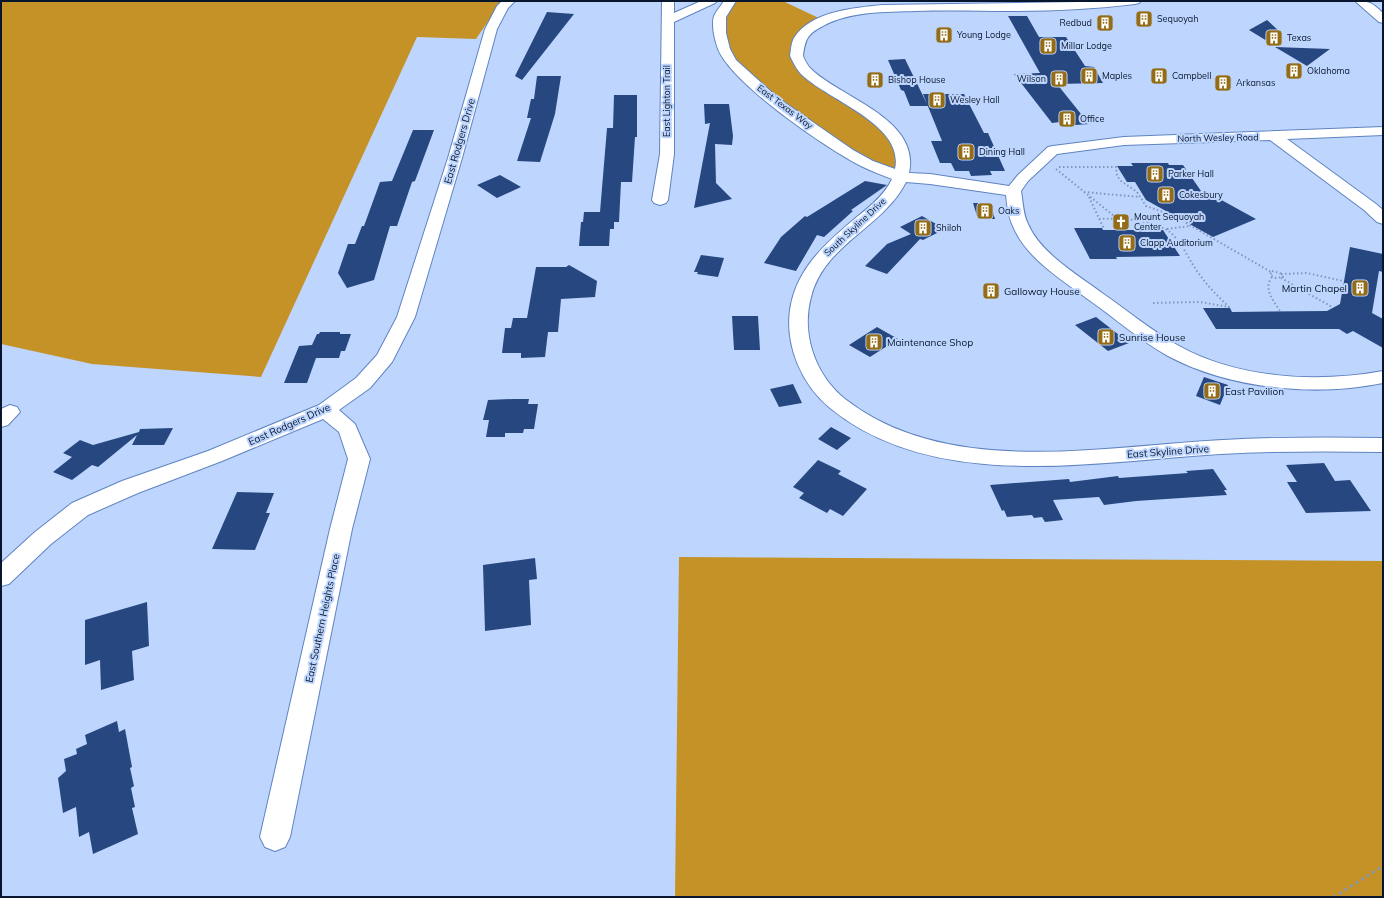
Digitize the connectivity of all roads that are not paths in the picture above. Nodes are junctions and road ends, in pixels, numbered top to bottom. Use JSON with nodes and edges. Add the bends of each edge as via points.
{"nodes":[{"id":1,"x":508,"y":1,"type":"edge"},
{"id":2,"x":668,"y":1,"type":"edge"},
{"id":3,"x":711,"y":1,"type":"edge"},
{"id":4,"x":730,"y":1,"type":"edge"},
{"id":5,"x":1134,"y":1,"type":"edge"},
{"id":6,"x":1361,"y":1,"type":"edge"},
{"id":7,"x":1383,"y":19,"type":"edge"},
{"id":8,"x":668,"y":20,"type":"junction"},
{"id":9,"x":1383,"y":131,"type":"edge"},
{"id":10,"x":1274,"y":136,"type":"junction"},
{"id":11,"x":901,"y":177,"type":"junction"},
{"id":12,"x":1013,"y":191,"type":"junction"},
{"id":13,"x":660,"y":200,"type":"dead end"},
{"id":14,"x":1383,"y":218,"type":"edge"},
{"id":15,"x":1383,"y":377,"type":"edge"},
{"id":16,"x":326,"y":410,"type":"junction"},
{"id":17,"x":1383,"y":445,"type":"edge"},
{"id":18,"x":953,"y":453,"type":"joint"},
{"id":19,"x":1,"y":577,"type":"edge"},
{"id":20,"x":275,"y":838,"type":"dead end"}],
"edges":[{"from":1,"to":16,"type":"street","name":"East Rodgers Drive","via":[[491,29],[406,317],[384,358],[363,383]]},
{"from":2,"to":8,"type":"street","name":"East Lighton Trail"},
{"from":3,"to":8,"type":"street"},
{"from":4,"to":11,"type":"street","name":"East Texas Way","via":[[720,17],[720,33],[724,49],[741,73],[773,100],[848,153]]},
{"from":5,"to":11,"type":"street","name":"South Skyline Drive","via":[[1079,6],[869,10],[832,17],[804,33],[797,44],[796,55],[800,64],[819,82],[888,127],[902,146],[905,156]]},
{"from":6,"to":7,"type":"street"},
{"from":8,"to":13,"type":"street","name":"East Lighton Trail","via":[[667,154]]},
{"from":9,"to":10,"type":"street","name":"North Wesley Road"},
{"from":10,"to":12,"type":"street","name":"North Wesley Road","via":[[1124,141],[1053,150]]},
{"from":10,"to":14,"type":"street"},
{"from":11,"to":12,"type":"street","name":"East Texas Way"},
{"from":11,"to":18,"type":"street","name":"South Skyline Drive","via":[[886,199],[833,245],[816,266],[804,287],[799,312],[799,342],[807,365],[821,389],[852,415],[919,446]]},
{"from":12,"to":15,"type":"street","via":[[1022,228],[1050,262],[1161,343],[1186,357],[1215,368],[1250,376],[1312,383]]},
{"from":16,"to":19,"type":"street","name":"East Rodgers Drive","via":[[80,509],[43,538]]},
{"from":16,"to":20,"type":"street","name":"East Southern Heights Place","via":[[348,430],[359,459],[341,528]]},
{"from":17,"to":18,"type":"street","name":"East Skyline Drive","via":[[1239,446],[1030,460],[992,459]]}]}
